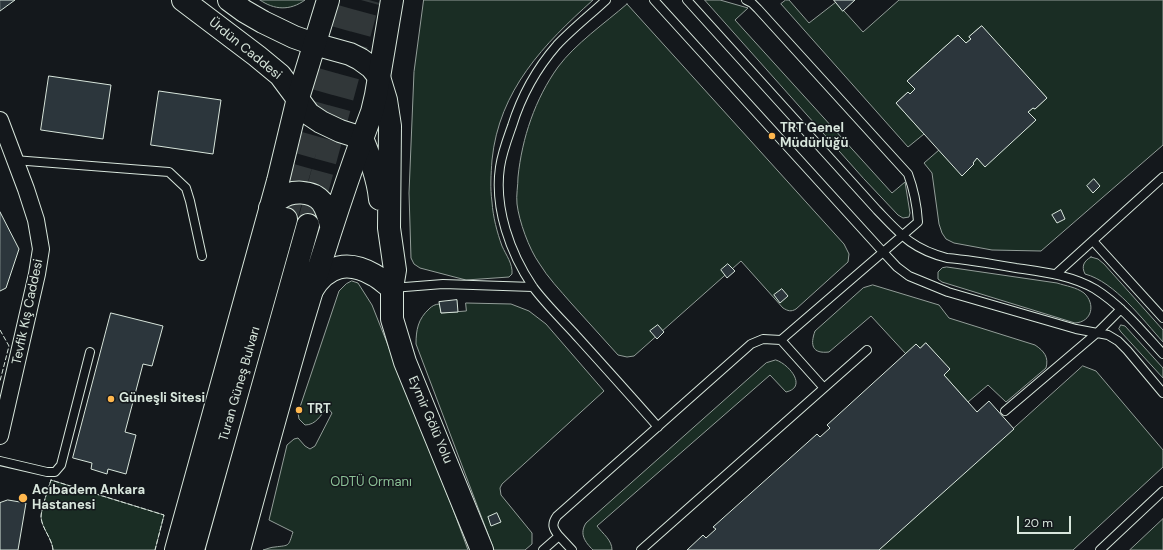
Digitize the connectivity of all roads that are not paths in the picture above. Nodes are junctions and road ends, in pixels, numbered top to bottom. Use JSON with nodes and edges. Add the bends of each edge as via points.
{"nodes":[{"id":1,"x":183,"y":0,"type":"edge"},
{"id":2,"x":229,"y":0,"type":"edge"},
{"id":3,"x":328,"y":0,"type":"edge"},
{"id":4,"x":392,"y":0,"type":"edge"},
{"id":5,"x":606,"y":0,"type":"edge"},
{"id":6,"x":654,"y":0,"type":"edge"},
{"id":7,"x":687,"y":0,"type":"edge"},
{"id":8,"x":746,"y":0,"type":"edge"},
{"id":9,"x":314,"y":44,"type":"junction"},
{"id":10,"x":379,"y":78,"type":"junction"},
{"id":11,"x":298,"y":98,"type":"junction"},
{"id":12,"x":0,"y":120,"type":"edge"},
{"id":13,"x":362,"y":138,"type":"junction"},
{"id":14,"x":7,"y":159,"type":"edge"},
{"id":15,"x":1163,"y":177,"type":"edge"},
{"id":16,"x":278,"y":214,"type":"junction"},
{"id":17,"x":308,"y":225,"type":"tunnel mouth"},
{"id":18,"x":331,"y":225,"type":"junction"},
{"id":19,"x":903,"y":236,"type":"junction"},
{"id":20,"x":1093,"y":241,"type":"junction"},
{"id":21,"x":883,"y":252,"type":"junction"},
{"id":22,"x":202,"y":256,"type":"dead end"},
{"id":23,"x":1056,"y":274,"type":"junction"},
{"id":24,"x":533,"y":287,"type":"junction"},
{"id":25,"x":392,"y":288,"type":"junction"},
{"id":26,"x":312,"y":290,"type":"junction"},
{"id":27,"x":1121,"y":309,"type":"junction"},
{"id":28,"x":1163,"y":318,"type":"edge"},
{"id":29,"x":1098,"y":332,"type":"junction"},
{"id":30,"x":781,"y":340,"type":"junction"},
{"id":31,"x":867,"y":350,"type":"dead end"},
{"id":32,"x":90,"y":352,"type":"dead end"},
{"id":33,"x":1163,"y":354,"type":"edge"},
{"id":34,"x":824,"y":388,"type":"junction"},
{"id":35,"x":1163,"y":393,"type":"edge"},
{"id":36,"x":1005,"y":411,"type":"dead end"},
{"id":37,"x":658,"y":427,"type":"junction"},
{"id":38,"x":0,"y":436,"type":"edge"},
{"id":39,"x":0,"y":461,"type":"edge"},
{"id":40,"x":1163,"y":491,"type":"edge"},
{"id":41,"x":559,"y":536,"type":"junction"},
{"id":42,"x":176,"y":550,"type":"edge"},
{"id":43,"x":193,"y":550,"type":"edge"},
{"id":44,"x":217,"y":550,"type":"edge"},
{"id":45,"x":239,"y":550,"type":"edge"},
{"id":46,"x":482,"y":550,"type":"edge"},
{"id":47,"x":543,"y":550,"type":"edge"},
{"id":48,"x":572,"y":550,"type":"edge"},
{"id":49,"x":641,"y":550,"type":"edge"},
{"id":50,"x":1100,"y":550,"type":"edge"}],
"edges":[{"from":1,"to":11,"type":"main road","name":"Ürdün Caddesi","via":[[280,75]]},
{"from":2,"to":9,"type":"main road","via":[[263,22]]},
{"from":3,"to":9,"type":"main road"},
{"from":4,"to":10,"type":"main road"},
{"from":5,"to":24,"type":"lane","via":[[558,45],[540,67],[516,113],[504,151],[499,182],[502,211],[515,255]]},
{"from":6,"to":21,"type":"lane"},
{"from":7,"to":19,"type":"lane"},
{"from":8,"to":19,"type":"lane","via":[[758,9],[908,174],[917,206],[918,222]]},
{"from":9,"to":10,"type":"main road","via":[[360,59]]},
{"from":9,"to":11,"type":"main road"},
{"from":10,"to":13,"type":"main road","via":[[372,112]]},
{"from":10,"to":25,"type":"main road","name":"Eymir Gölü Yolu","via":[[390,126],[389,228],[395,270]]},
{"from":11,"to":13,"type":"main road","name":"Ürdün Caddesi","via":[[309,114],[321,122]]},
{"from":11,"to":16,"type":"main road"},
{"from":12,"to":14,"type":"street","name":"Tevfik Kış Caddesi"},
{"from":13,"to":18,"type":"main road"},
{"from":13,"to":25,"type":"main road","via":[[378,184],[380,254]]},
{"from":14,"to":22,"type":"lane","via":[[169,172],[186,188]]},
{"from":14,"to":38,"type":"street","name":"Tevfik Kış Caddesi","via":[[26,189],[36,220],[41,249],[38,274]]},
{"from":15,"to":20,"type":"lane"},
{"from":16,"to":18,"type":"main road","via":[[278,199],[288,194],[306,193],[321,202],[328,212]]},
{"from":16,"to":42,"type":"main road"},
{"from":16,"to":43,"type":"main road","name":"Turan Güneş Bulvarı"},
{"from":17,"to":44,"type":"main road","name":"Turan Güneş Bulvarı"},
{"from":18,"to":26,"type":"main road"},
{"from":19,"to":21,"type":"lane"},
{"from":19,"to":23,"type":"lane","via":[[931,254]]},
{"from":20,"to":23,"type":"lane"},
{"from":20,"to":28,"type":"lane"},
{"from":21,"to":29,"type":"lane","via":[[909,276],[948,292],[1076,329]]},
{"from":21,"to":30,"type":"lane"},
{"from":23,"to":27,"type":"lane","via":[[1091,287]]},
{"from":24,"to":25,"type":"lane","via":[[443,284]]},
{"from":24,"to":37,"type":"lane"},
{"from":25,"to":26,"type":"main road","via":[[366,271],[348,267],[327,271]]},
{"from":25,"to":46,"type":"main road","name":"Eymir Gölü Yolu","via":[[392,319],[405,362]]},
{"from":26,"to":45,"type":"main road"},
{"from":27,"to":29,"type":"lane"},
{"from":27,"to":33,"type":"lane"},
{"from":29,"to":35,"type":"lane","via":[[1118,341]]},
{"from":29,"to":36,"type":"lane"},
{"from":30,"to":34,"type":"lane"},
{"from":30,"to":37,"type":"lane","via":[[763,339],[751,344]]},
{"from":31,"to":34,"type":"lane"},
{"from":32,"to":39,"type":"lane","via":[[61,465],[55,472],[47,472]]},
{"from":34,"to":49,"type":"lane"},
{"from":37,"to":41,"type":"lane","via":[[554,519],[553,526]]},
{"from":40,"to":50,"type":"lane"},
{"from":41,"to":47,"type":"lane"},
{"from":41,"to":48,"type":"lane"}]}
